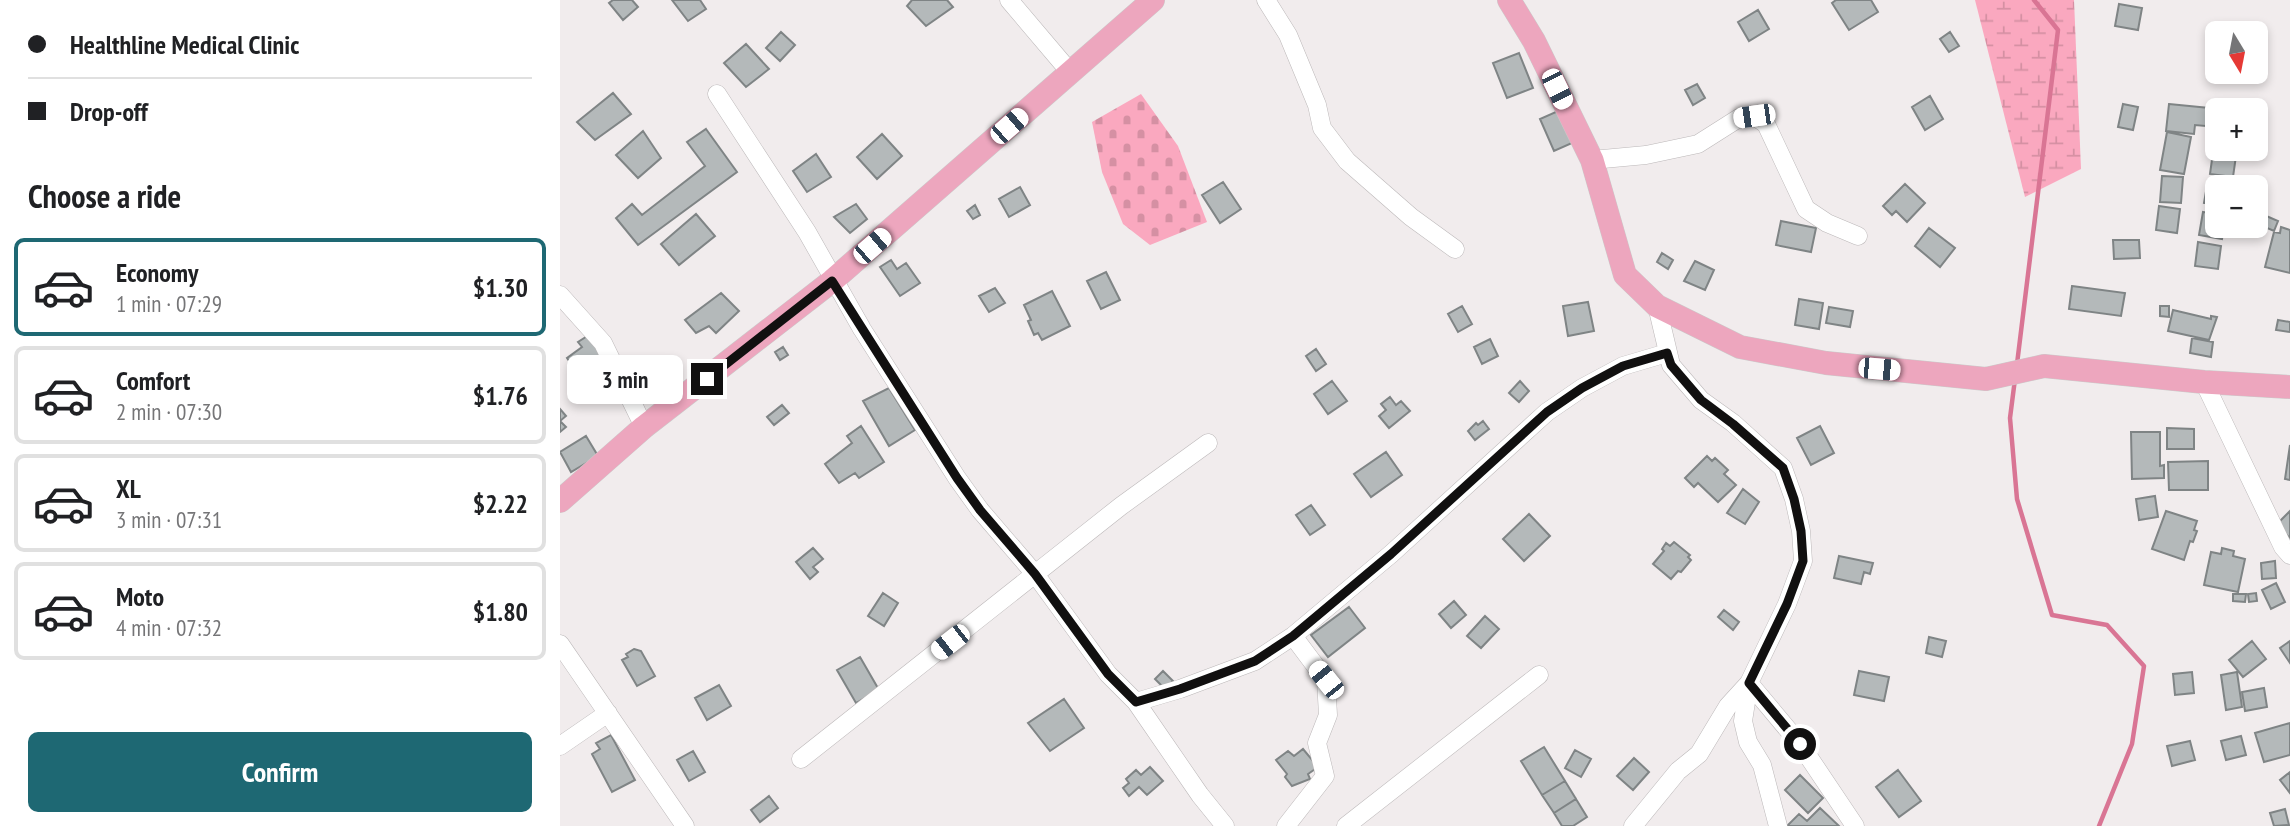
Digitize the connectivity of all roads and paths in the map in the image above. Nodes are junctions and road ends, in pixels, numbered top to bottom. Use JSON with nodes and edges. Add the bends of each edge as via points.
{"nodes":[{"id":1,"x":1009,"y":0,"type":"edge"},
{"id":2,"x":1153,"y":0,"type":"edge"},
{"id":3,"x":1266,"y":0,"type":"edge"},
{"id":4,"x":1509,"y":0,"type":"edge"},
{"id":5,"x":1070,"y":72,"type":"junction"},
{"id":6,"x":717,"y":94,"type":"dead end"},
{"id":7,"x":1592,"y":160,"type":"junction"},
{"id":8,"x":1858,"y":236,"type":"dead end"},
{"id":9,"x":1455,"y":249,"type":"dead end"},
{"id":10,"x":832,"y":281,"type":"junction"},
{"id":11,"x":560,"y":295,"type":"edge"},
{"id":12,"x":1657,"y":306,"type":"junction"},
{"id":13,"x":1667,"y":353,"type":"junction"},
{"id":14,"x":2204,"y":382,"type":"junction"},
{"id":15,"x":2290,"y":387,"type":"edge"},
{"id":16,"x":644,"y":427,"type":"junction"},
{"id":17,"x":1208,"y":443,"type":"dead end"},
{"id":18,"x":560,"y":500,"type":"edge"},
{"id":19,"x":2290,"y":555,"type":"edge"},
{"id":20,"x":1035,"y":574,"type":"junction"},
{"id":21,"x":1293,"y":636,"type":"junction"},
{"id":22,"x":560,"y":644,"type":"edge"},
{"id":23,"x":1539,"y":675,"type":"dead end"},
{"id":24,"x":1749,"y":683,"type":"junction"},
{"id":25,"x":1136,"y":702,"type":"junction"},
{"id":26,"x":608,"y":713,"type":"junction"},
{"id":27,"x":560,"y":746,"type":"edge"},
{"id":28,"x":801,"y":760,"type":"dead end"},
{"id":29,"x":685,"y":826,"type":"edge"},
{"id":30,"x":1225,"y":826,"type":"edge"},
{"id":31,"x":1286,"y":826,"type":"edge"},
{"id":32,"x":1346,"y":826,"type":"edge"},
{"id":33,"x":1633,"y":826,"type":"edge"},
{"id":34,"x":1778,"y":826,"type":"edge"},
{"id":35,"x":1855,"y":826,"type":"edge"}],
"edges":[{"from":1,"to":5,"type":"street"},
{"from":2,"to":5,"type":"main road"},
{"from":3,"to":9,"type":"street","via":[[1293,46],[1322,128],[1347,161]]},
{"from":4,"to":7,"type":"main road"},
{"from":5,"to":10,"type":"main road"},
{"from":6,"to":10,"type":"street","via":[[807,232]]},
{"from":7,"to":8,"type":"street","via":[[1698,144],[1739,118],[1754,116],[1766,124],[1806,209]]},
{"from":7,"to":12,"type":"main road","via":[[1625,275]]},
{"from":10,"to":16,"type":"main road"},
{"from":10,"to":20,"type":"street","via":[[957,478]]},
{"from":11,"to":16,"type":"street","via":[[603,343]]},
{"from":12,"to":13,"type":"street"},
{"from":12,"to":14,"type":"main road","via":[[1740,347],[1826,363],[1986,379],[2045,366]]},
{"from":13,"to":21,"type":"street","via":[[1623,366],[1547,412]]},
{"from":13,"to":24,"type":"street","via":[[1671,365],[1701,400],[1783,468],[1794,499],[1803,561]]},
{"from":14,"to":15,"type":"main road"},
{"from":14,"to":19,"type":"street"},
{"from":16,"to":18,"type":"main road"},
{"from":17,"to":20,"type":"street"},
{"from":20,"to":25,"type":"street","via":[[1108,674]]},
{"from":20,"to":28,"type":"street"},
{"from":21,"to":25,"type":"street","via":[[1255,661]]},
{"from":21,"to":31,"type":"street","via":[[1326,680],[1328,715],[1317,743],[1325,776]]},
{"from":22,"to":26,"type":"street"},
{"from":23,"to":32,"type":"street"},
{"from":24,"to":33,"type":"street","via":[[1728,706],[1699,754],[1678,771]]},
{"from":24,"to":34,"type":"street","via":[[1743,721],[1748,742],[1762,765]]},
{"from":24,"to":35,"type":"street","via":[[1800,744]]},
{"from":25,"to":30,"type":"street"},
{"from":26,"to":27,"type":"street"},
{"from":26,"to":29,"type":"street"}]}
